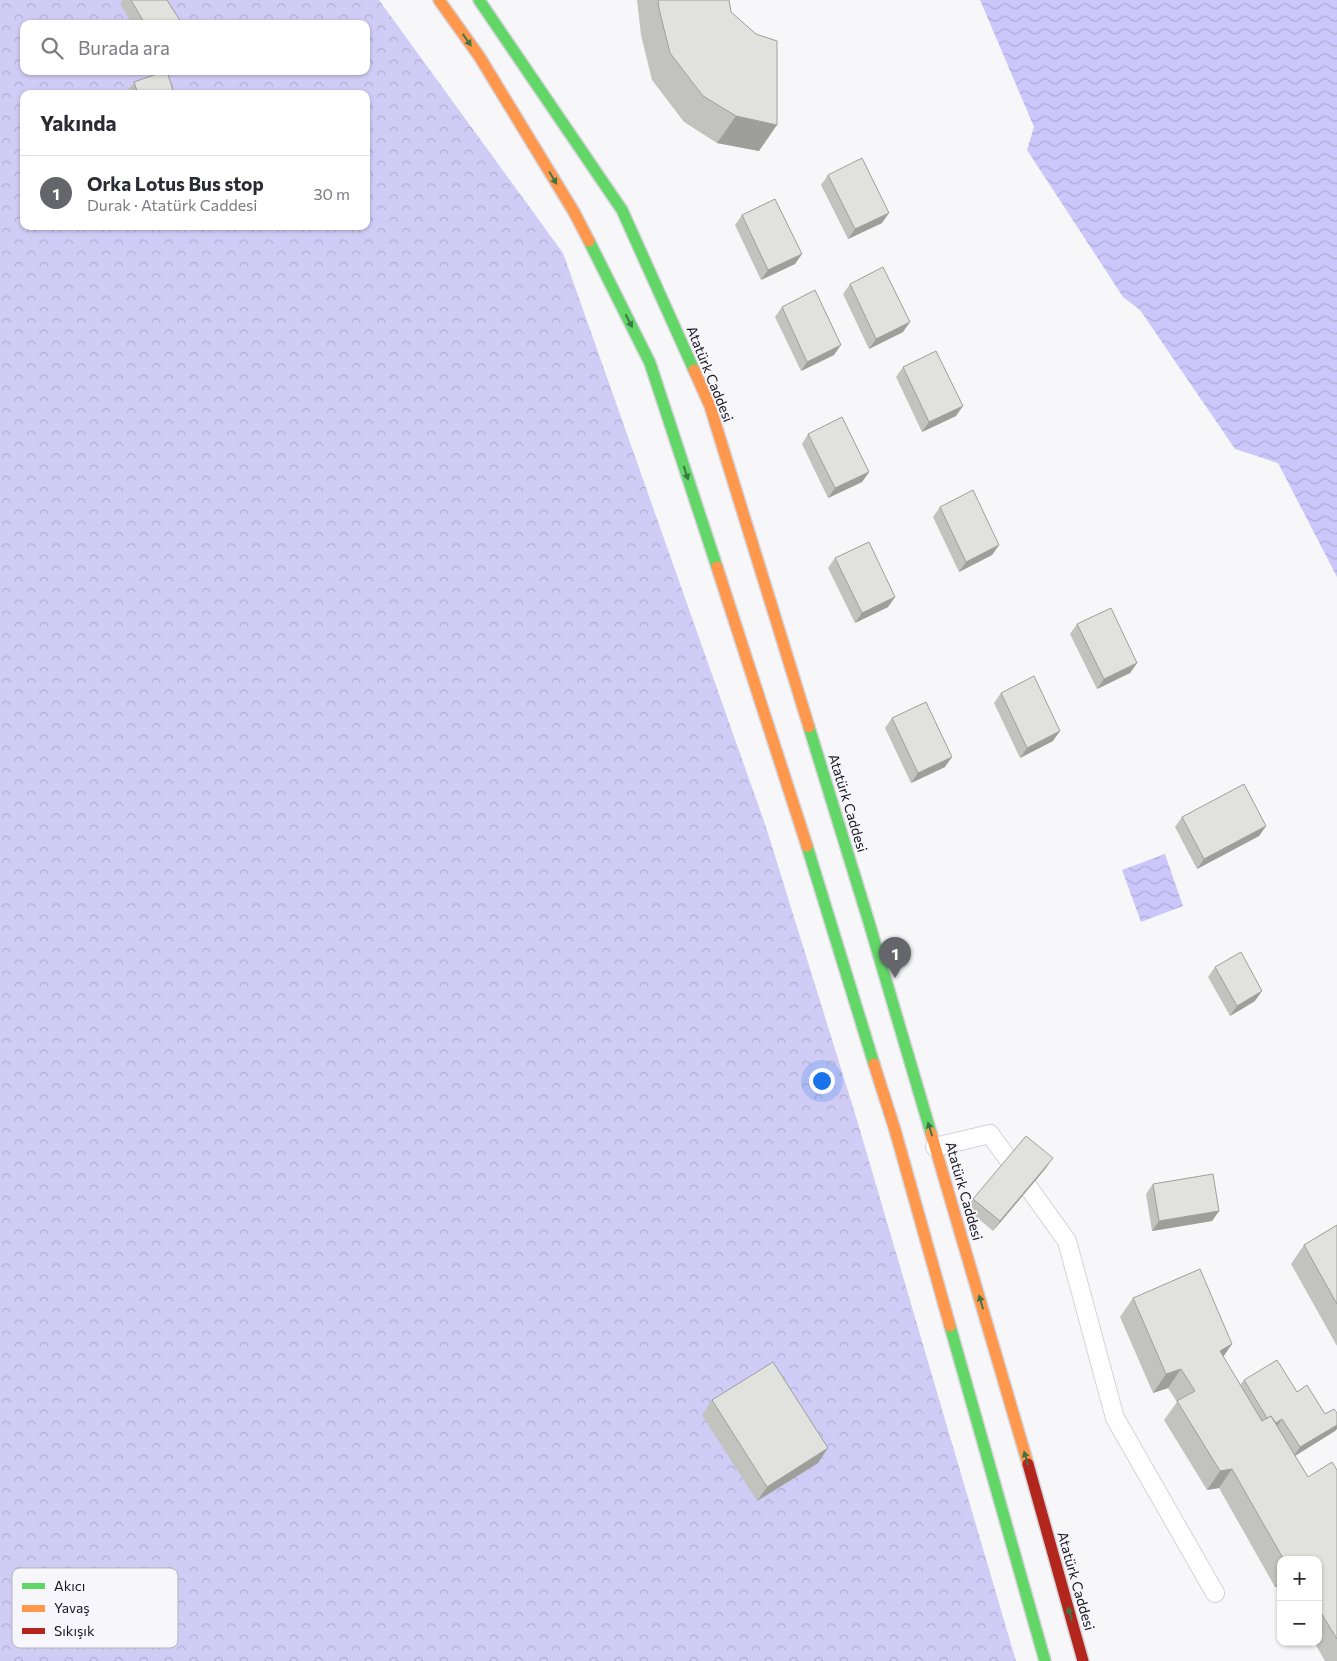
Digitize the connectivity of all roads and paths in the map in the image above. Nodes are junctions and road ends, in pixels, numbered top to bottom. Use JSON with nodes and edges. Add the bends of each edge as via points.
{"nodes":[{"id":1,"x":439,"y":0,"type":"edge"},
{"id":2,"x":479,"y":0,"type":"edge"},
{"id":3,"x":931,"y":1148,"type":"junction"},
{"id":4,"x":1215,"y":1593,"type":"dead end"},
{"id":5,"x":1045,"y":1661,"type":"edge"},
{"id":6,"x":1083,"y":1661,"type":"edge"}],
"edges":[{"from":1,"to":5,"type":"street","one_way":true,"via":[[479,56],[574,212],[650,363],[906,1154]]},
{"from":3,"to":2,"type":"street","name":"Atatürk Caddesi","one_way":true,"via":[[868,919],[710,406],[622,210]]},
{"from":3,"to":4,"type":"lane","via":[[990,1134],[1067,1241],[1115,1418]]},
{"from":6,"to":3,"type":"street","name":"Atatürk Caddesi","one_way":true,"via":[[1009,1398]]}]}
